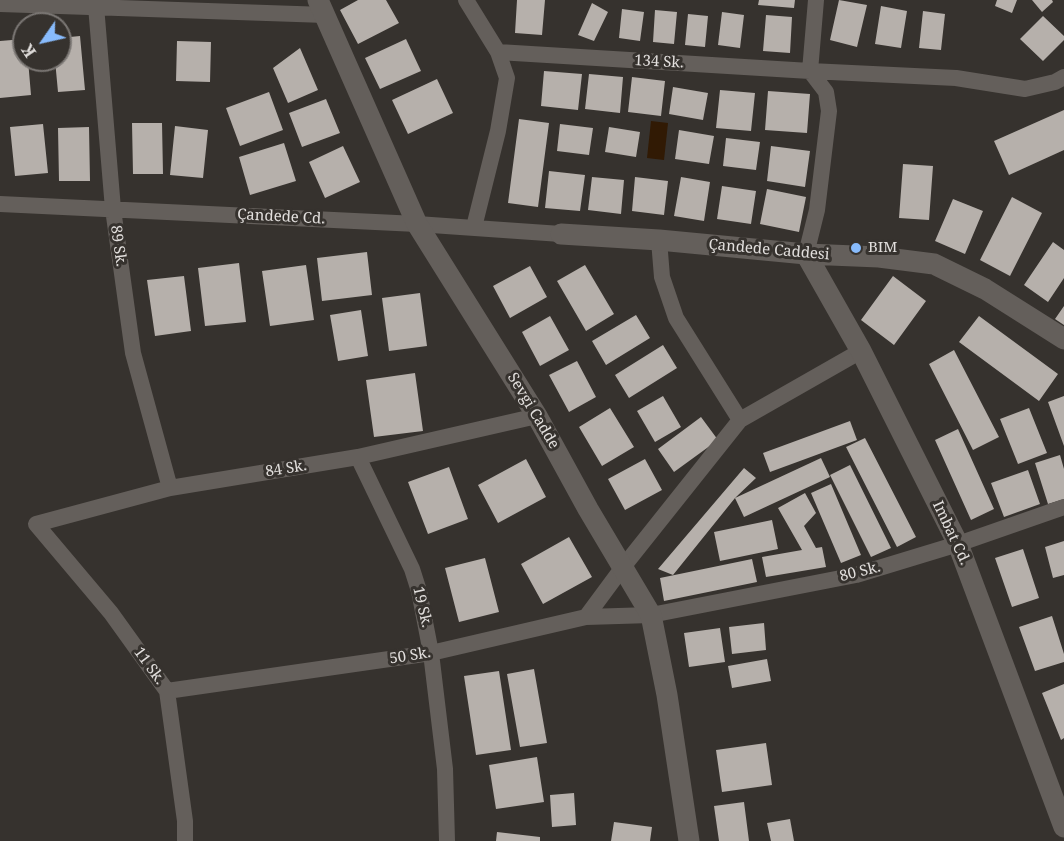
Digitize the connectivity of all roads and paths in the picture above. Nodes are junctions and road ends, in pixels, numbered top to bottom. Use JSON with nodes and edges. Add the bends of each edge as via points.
{"nodes":[{"id":1,"x":466,"y":0,"type":"edge"},
{"id":2,"x":816,"y":0,"type":"edge"},
{"id":3,"x":94,"y":3,"type":"edge"},
{"id":4,"x":0,"y":4,"type":"edge"},
{"id":5,"x":322,"y":7,"type":"edge"},
{"id":6,"x":498,"y":52,"type":"junction"},
{"id":7,"x":810,"y":71,"type":"junction"},
{"id":8,"x":1064,"y":77,"type":"edge"},
{"id":9,"x":0,"y":204,"type":"edge"},
{"id":10,"x":113,"y":209,"type":"junction"},
{"id":11,"x":417,"y":224,"type":"junction"},
{"id":12,"x":474,"y":227,"type":"junction"},
{"id":13,"x":561,"y":234,"type":"joint"},
{"id":14,"x":659,"y":240,"type":"junction"},
{"id":15,"x":806,"y":254,"type":"junction"},
{"id":16,"x":1064,"y":339,"type":"edge"},
{"id":17,"x":861,"y":351,"type":"junction"},
{"id":18,"x":537,"y":416,"type":"junction"},
{"id":19,"x":740,"y":420,"type":"junction"},
{"id":20,"x":358,"y":457,"type":"junction"},
{"id":21,"x":170,"y":488,"type":"junction"},
{"id":22,"x":1064,"y":507,"type":"edge"},
{"id":23,"x":36,"y":524,"type":"joint"},
{"id":24,"x":958,"y":544,"type":"junction"},
{"id":25,"x":623,"y":567,"type":"junction"},
{"id":26,"x":651,"y":615,"type":"junction"},
{"id":27,"x":586,"y":617,"type":"junction"},
{"id":28,"x":431,"y":653,"type":"junction"},
{"id":29,"x":167,"y":691,"type":"junction"},
{"id":30,"x":1064,"y":827,"type":"edge"},
{"id":31,"x":1064,"y":838,"type":"edge"},
{"id":32,"x":185,"y":841,"type":"edge"},
{"id":33,"x":447,"y":841,"type":"edge"},
{"id":34,"x":688,"y":841,"type":"edge"},
{"id":35,"x":1055,"y":841,"type":"edge"}],
"edges":[{"from":1,"to":6,"type":"street"},
{"from":2,"to":7,"type":"street"},
{"from":3,"to":4,"type":"street"},
{"from":3,"to":5,"type":"street"},
{"from":3,"to":10,"type":"street","name":"89 Sk."},
{"from":5,"to":11,"type":"street","name":"Sevgi Cadde"},
{"from":6,"to":7,"type":"street","name":"134 Sk."},
{"from":6,"to":12,"type":"street","via":[[507,78]]},
{"from":7,"to":8,"type":"street","name":"134 Sk.","via":[[956,78],[1025,89]]},
{"from":7,"to":15,"type":"street","via":[[826,92],[829,111],[817,210]]},
{"from":9,"to":10,"type":"street","name":"Çandede Cd."},
{"from":10,"to":11,"type":"street","name":"Çandede Cd."},
{"from":10,"to":21,"type":"street","name":"89 Sk.","via":[[133,352]]},
{"from":11,"to":12,"type":"street","name":"Çandede Cd."},
{"from":11,"to":18,"type":"street","name":"Sevgi Cadde"},
{"from":12,"to":13,"type":"street","name":"Çandede Cd."},
{"from":13,"to":14,"type":"street","name":"Çandede Caddesi"},
{"from":14,"to":15,"type":"street","name":"Çandede Caddesi"},
{"from":14,"to":19,"type":"street","via":[[662,277],[676,318]]},
{"from":15,"to":16,"type":"street","name":"Çandede Caddesi","via":[[934,264],[985,289]]},
{"from":15,"to":17,"type":"street","name":"Imbat Cd."},
{"from":17,"to":19,"type":"street"},
{"from":17,"to":24,"type":"street","name":"Imbat Cd."},
{"from":18,"to":20,"type":"street","name":"84 Sk."},
{"from":18,"to":25,"type":"street","name":"Sevgi Cadde"},
{"from":19,"to":25,"type":"street"},
{"from":20,"to":21,"type":"street","name":"84 Sk."},
{"from":20,"to":28,"type":"street","name":"19 Sk.","via":[[411,569]]},
{"from":21,"to":23,"type":"street","name":"84 Sk."},
{"from":22,"to":24,"type":"street","name":"80 Sk."},
{"from":23,"to":29,"type":"street","name":"11 Sk.","via":[[111,613]]},
{"from":24,"to":26,"type":"street","name":"80 Sk.","via":[[856,575]]},
{"from":24,"to":30,"type":"street","name":"Imbat Cd."},
{"from":25,"to":26,"type":"street","name":"Sevgi Cadde"},
{"from":25,"to":27,"type":"street"},
{"from":26,"to":27,"type":"street","name":"50 Sk."},
{"from":26,"to":34,"type":"street","name":"Sevgi Cadde"},
{"from":27,"to":28,"type":"street","name":"50 Sk."},
{"from":28,"to":29,"type":"street","name":"50 Sk."},
{"from":28,"to":33,"type":"street","name":"19 Sk.","via":[[444,769]]},
{"from":29,"to":32,"type":"street","name":"11 Sk."},
{"from":31,"to":35,"type":"street"}]}
